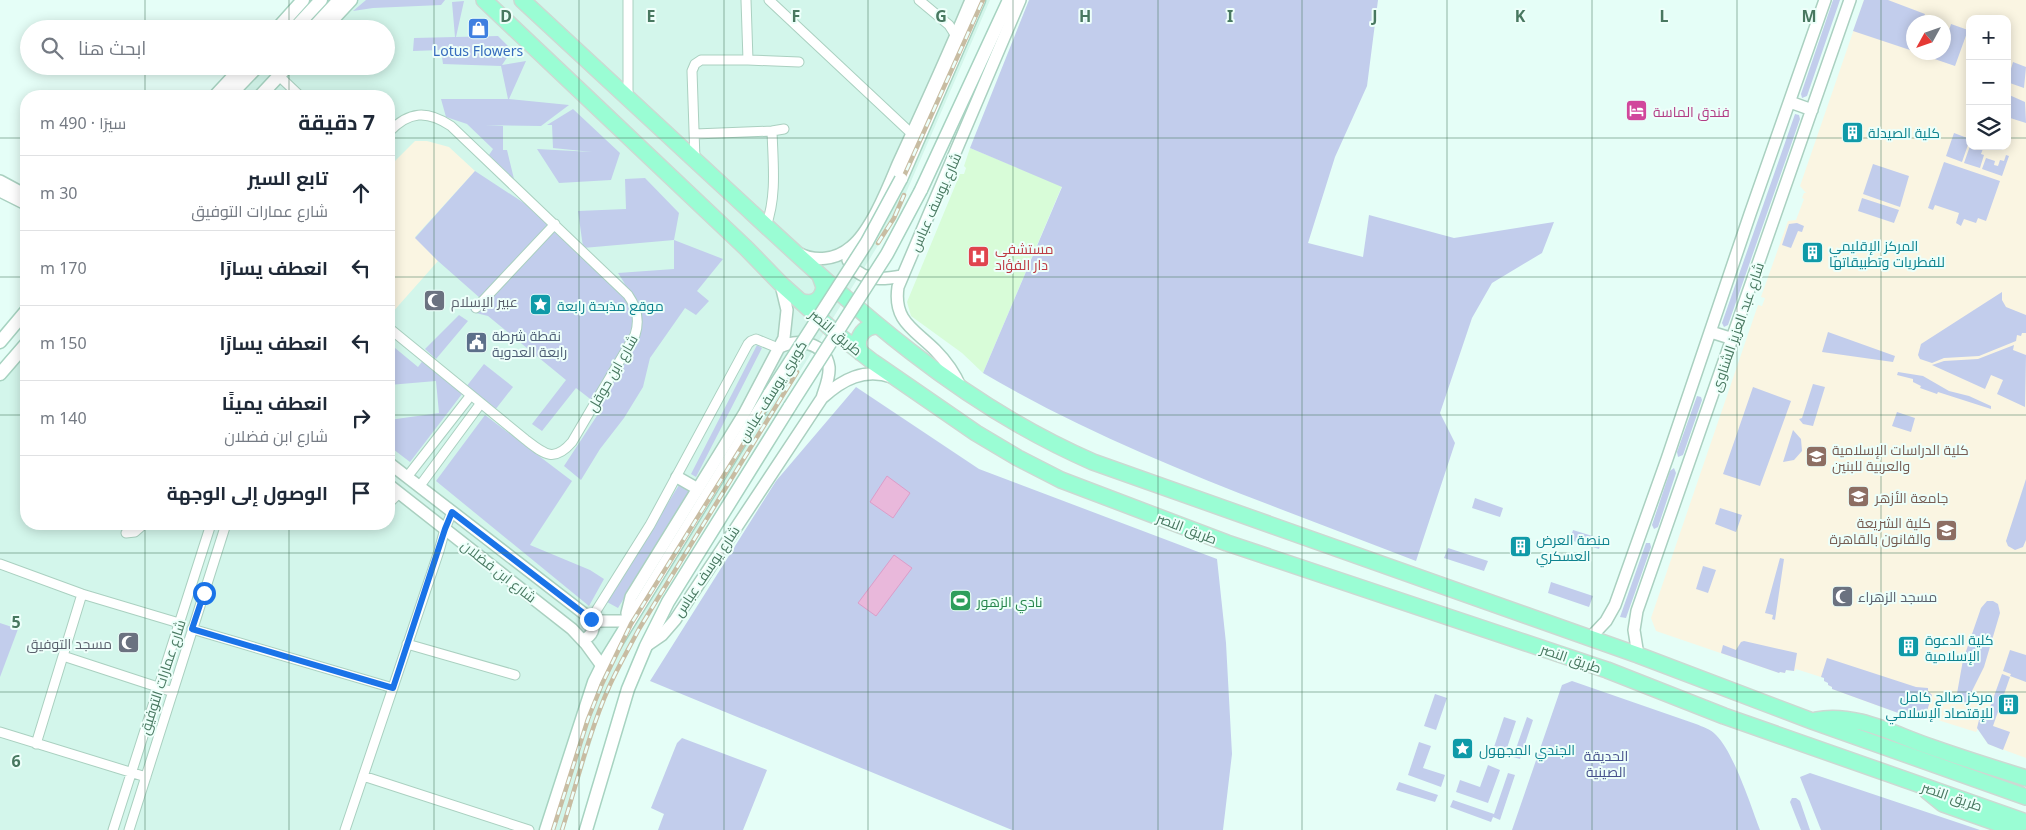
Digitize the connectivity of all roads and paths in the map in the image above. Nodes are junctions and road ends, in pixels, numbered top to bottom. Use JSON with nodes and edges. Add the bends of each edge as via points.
{"nodes":[{"id":1,"x":303,"y":0,"type":"edge"},
{"id":2,"x":321,"y":0,"type":"edge"},
{"id":3,"x":339,"y":0,"type":"edge"},
{"id":4,"x":351,"y":0,"type":"edge"},
{"id":5,"x":484,"y":0,"type":"edge"},
{"id":6,"x":522,"y":0,"type":"edge"},
{"id":7,"x":628,"y":0,"type":"edge"},
{"id":8,"x":746,"y":0,"type":"edge"},
{"id":9,"x":769,"y":0,"type":"edge"},
{"id":10,"x":919,"y":0,"type":"edge"},
{"id":11,"x":970,"y":0,"type":"edge"},
{"id":12,"x":979,"y":0,"type":"edge"},
{"id":13,"x":1009,"y":0,"type":"edge"},
{"id":14,"x":1020,"y":0,"type":"edge"},
{"id":15,"x":1825,"y":0,"type":"edge"},
{"id":16,"x":1850,"y":0,"type":"edge"},
{"id":17,"x":285,"y":20,"type":"edge"},
{"id":18,"x":302,"y":20,"type":"edge"},
{"id":19,"x":320,"y":20,"type":"edge"},
{"id":20,"x":332,"y":20,"type":"edge"},
{"id":21,"x":956,"y":36,"type":"junction"},
{"id":22,"x":748,"y":60,"type":"junction"},
{"id":23,"x":799,"y":62,"type":"dead end"},
{"id":24,"x":235,"y":75,"type":"edge"},
{"id":25,"x":249,"y":75,"type":"edge"},
{"id":26,"x":273,"y":75,"type":"edge"},
{"id":27,"x":276,"y":75,"type":"edge"},
{"id":28,"x":282,"y":75,"type":"edge"},
{"id":29,"x":221,"y":90,"type":"edge"},
{"id":30,"x":235,"y":90,"type":"edge"},
{"id":31,"x":256,"y":90,"type":"edge"},
{"id":32,"x":266,"y":90,"type":"edge"},
{"id":33,"x":295,"y":90,"type":"edge"},
{"id":34,"x":628,"y":97,"type":"junction"},
{"id":35,"x":1790,"y":102,"type":"junction"},
{"id":36,"x":1812,"y":110,"type":"junction"},
{"id":37,"x":395,"y":127,"type":"edge"},
{"id":38,"x":784,"y":129,"type":"dead end"},
{"id":39,"x":772,"y":131,"type":"junction"},
{"id":40,"x":695,"y":134,"type":"junction"},
{"id":41,"x":912,"y":134,"type":"junction"},
{"id":42,"x":695,"y":160,"type":"junction"},
{"id":43,"x":0,"y":182,"type":"edge"},
{"id":44,"x":0,"y":190,"type":"edge"},
{"id":45,"x":20,"y":192,"type":"edge"},
{"id":46,"x":20,"y":201,"type":"edge"},
{"id":47,"x":554,"y":224,"type":"junction"},
{"id":48,"x":766,"y":226,"type":"junction"},
{"id":49,"x":788,"y":246,"type":"junction"},
{"id":50,"x":846,"y":251,"type":"junction"},
{"id":51,"x":820,"y":276,"type":"junction"},
{"id":52,"x":902,"y":276,"type":"junction"},
{"id":53,"x":780,"y":284,"type":"junction"},
{"id":54,"x":800,"y":301,"type":"junction"},
{"id":55,"x":476,"y":308,"type":"dead end"},
{"id":56,"x":20,"y":318,"type":"edge"},
{"id":57,"x":878,"y":326,"type":"junction"},
{"id":58,"x":1711,"y":332,"type":"junction"},
{"id":59,"x":395,"y":333,"type":"edge"},
{"id":60,"x":1733,"y":339,"type":"junction"},
{"id":61,"x":0,"y":342,"type":"edge"},
{"id":62,"x":778,"y":348,"type":"junction"},
{"id":63,"x":20,"y":351,"type":"edge"},
{"id":64,"x":862,"y":354,"type":"junction"},
{"id":65,"x":0,"y":374,"type":"edge"},
{"id":66,"x":897,"y":379,"type":"junction"},
{"id":67,"x":1693,"y":384,"type":"junction"},
{"id":68,"x":962,"y":390,"type":"junction"},
{"id":69,"x":1714,"y":392,"type":"junction"},
{"id":70,"x":471,"y":395,"type":"junction"},
{"id":71,"x":822,"y":398,"type":"junction"},
{"id":72,"x":481,"y":403,"type":"junction"},
{"id":73,"x":1667,"y":459,"type":"junction"},
{"id":74,"x":1688,"y":465,"type":"junction"},
{"id":75,"x":395,"y":467,"type":"edge"},
{"id":76,"x":407,"y":477,"type":"junction"},
{"id":77,"x":677,"y":477,"type":"junction"},
{"id":78,"x":420,"y":487,"type":"junction"},
{"id":79,"x":395,"y":490,"type":"edge"},
{"id":80,"x":698,"y":490,"type":"junction"},
{"id":81,"x":399,"y":493,"type":"junction"},
{"id":82,"x":395,"y":497,"type":"edge"},
{"id":83,"x":452,"y":512,"type":"junction"},
{"id":84,"x":445,"y":529,"type":"junction"},
{"id":85,"x":137,"y":530,"type":"edge"},
{"id":86,"x":209,"y":530,"type":"edge"},
{"id":87,"x":224,"y":530,"type":"edge"},
{"id":88,"x":126,"y":533,"type":"dead end"},
{"id":89,"x":1640,"y":534,"type":"junction"},
{"id":90,"x":1662,"y":541,"type":"junction"},
{"id":91,"x":0,"y":564,"type":"edge"},
{"id":92,"x":82,"y":594,"type":"junction"},
{"id":93,"x":591,"y":619,"type":"junction"},
{"id":94,"x":628,"y":621,"type":"junction"},
{"id":95,"x":179,"y":623,"type":"junction"},
{"id":96,"x":192,"y":629,"type":"junction"},
{"id":97,"x":1590,"y":638,"type":"junction"},
{"id":98,"x":583,"y":640,"type":"junction"},
{"id":99,"x":408,"y":644,"type":"junction"},
{"id":100,"x":646,"y":646,"type":"junction"},
{"id":101,"x":1638,"y":655,"type":"junction"},
{"id":102,"x":63,"y":656,"type":"junction"},
{"id":103,"x":602,"y":666,"type":"junction"},
{"id":104,"x":515,"y":675,"type":"dead end"},
{"id":105,"x":159,"y":687,"type":"junction"},
{"id":106,"x":393,"y":688,"type":"junction"},
{"id":107,"x":173,"y":692,"type":"junction"},
{"id":108,"x":1812,"y":721,"type":"junction"},
{"id":109,"x":0,"y":732,"type":"edge"},
{"id":110,"x":36,"y":744,"type":"junction"},
{"id":111,"x":132,"y":772,"type":"junction"},
{"id":112,"x":363,"y":776,"type":"junction"},
{"id":113,"x":146,"y":777,"type":"junction"},
{"id":114,"x":2026,"y":778,"type":"edge"},
{"id":115,"x":1921,"y":785,"type":"junction"},
{"id":116,"x":2026,"y":797,"type":"edge"},
{"id":117,"x":2026,"y":822,"type":"edge"},
{"id":118,"x":113,"y":830,"type":"edge"},
{"id":119,"x":129,"y":830,"type":"edge"},
{"id":120,"x":345,"y":830,"type":"edge"},
{"id":121,"x":529,"y":830,"type":"edge"},
{"id":122,"x":546,"y":830,"type":"edge"},
{"id":123,"x":586,"y":830,"type":"edge"},
{"id":124,"x":2017,"y":830,"type":"edge"}],
"edges":[{"from":1,"to":17,"type":"main road"},
{"from":2,"to":18,"type":"main road"},
{"from":3,"to":19,"type":"main road"},
{"from":4,"to":20,"type":"main road"},
{"from":5,"to":53,"type":"highway","name":"طريق النصر"},
{"from":6,"to":34,"type":"highway","name":"طريق النصر"},
{"from":7,"to":34,"type":"street"},
{"from":8,"to":22,"type":"street"},
{"from":9,"to":41,"type":"street"},
{"from":10,"to":21,"type":"street","via":[[949,25]]},
{"from":11,"to":21,"type":"street"},
{"from":12,"to":94,"type":"main road","name":"كوبرى يوسف عباس","bridge":true,"via":[[901,179],[867,242]]},
{"from":13,"to":100,"type":"main road","name":"كوبرى يوسف عباس","bridge":true,"via":[[922,190],[887,254],[668,602]]},
{"from":14,"to":52,"type":"street","name":"شارع يوسف عباس"},
{"from":15,"to":35,"type":"street","name":"شارع عبد العزيز الشناوى"},
{"from":16,"to":36,"type":"street","name":"شارع عبد العزيز الشناوى"},
{"from":21,"to":41,"type":"street"},
{"from":22,"to":23,"type":"street"},
{"from":22,"to":40,"type":"street","via":[[701,60],[695,64],[692,72]]},
{"from":24,"to":29,"type":"main road"},
{"from":25,"to":30,"type":"main road"},
{"from":26,"to":31,"type":"main road"},
{"from":27,"to":32,"type":"main road"},
{"from":28,"to":33,"type":"street"},
{"from":34,"to":42,"type":"highway","name":"طريق النصر"},
{"from":35,"to":36,"type":"street"},
{"from":35,"to":58,"type":"street","name":"شارع عبد العزيز الشناوى"},
{"from":36,"to":60,"type":"street","name":"شارع عبد العزيز الشناوى"},
{"from":37,"to":47,"type":"street","name":"شارع ابن حوقل","via":[[412,115],[442,120]]},
{"from":38,"to":39,"type":"street"},
{"from":39,"to":40,"type":"street"},
{"from":39,"to":48,"type":"street","via":[[773,198]]},
{"from":40,"to":42,"type":"street"},
{"from":41,"to":50,"type":"street","via":[[873,217]]},
{"from":42,"to":48,"type":"highway","name":"طريق النصر"},
{"from":43,"to":45,"type":"street"},
{"from":44,"to":46,"type":"street"},
{"from":47,"to":55,"type":"street"},
{"from":47,"to":72,"type":"street","name":"شارع ابن حوقل","via":[[628,295],[634,304],[638,324],[636,335],[572,442],[560,454],[540,451]]},
{"from":48,"to":49,"type":"highway","name":"طريق النصر"},
{"from":49,"to":50,"type":"street","via":[[816,258]]},
{"from":49,"to":51,"type":"highway","name":"طريق النصر"},
{"from":50,"to":52,"type":"street","via":[[850,263],[864,276],[877,280]]},
{"from":51,"to":54,"type":"highway","via":[[824,287],[820,299],[812,303]]},
{"from":51,"to":57,"type":"highway","name":"طريق النصر"},
{"from":52,"to":68,"type":"street","name":"شارع يوسف عباس","via":[[897,296],[901,315],[942,356]]},
{"from":53,"to":54,"type":"highway","name":"طريق النصر"},
{"from":53,"to":62,"type":"street","via":[[787,310],[784,338]]},
{"from":54,"to":64,"type":"highway","name":"طريق النصر"},
{"from":56,"to":61,"type":"main road"},
{"from":57,"to":64,"type":"highway","via":[[860,334],[858,342]]},
{"from":57,"to":68,"type":"highway","name":"طريق النصر"},
{"from":58,"to":60,"type":"street"},
{"from":58,"to":67,"type":"street","name":"شارع عبد العزيز الشناوى"},
{"from":59,"to":70,"type":"street","name":"شارع ابن حوقل"},
{"from":60,"to":69,"type":"street","name":"شارع عبد العزيز الشناوى"},
{"from":62,"to":71,"type":"street","via":[[799,342],[811,344],[821,351],[829,366]]},
{"from":62,"to":77,"type":"street","via":[[759,340],[751,341]]},
{"from":62,"to":80,"type":"street","via":[[744,414]]},
{"from":63,"to":65,"type":"main road"},
{"from":64,"to":66,"type":"highway","name":"طريق النصر"},
{"from":66,"to":71,"type":"street","name":"شارع يوسف عباس","via":[[874,373],[858,375],[837,385]]},
{"from":66,"to":115,"type":"highway","name":"طريق النصر","via":[[997,446],[1084,489],[1227,543],[1607,670],[1724,716]]},
{"from":67,"to":69,"type":"street"},
{"from":67,"to":73,"type":"street","name":"شارع عبد العزيز الشناوى"},
{"from":68,"to":97,"type":"highway","name":"طريق النصر","via":[[1019,426],[1092,462]]},
{"from":69,"to":74,"type":"street","name":"شارع عبد العزيز الشناوى"},
{"from":70,"to":72,"type":"street","name":"شارع ابن حوقل"},
{"from":70,"to":76,"type":"street"},
{"from":71,"to":100,"type":"street","name":"شارع يوسف عباس","via":[[674,620]]},
{"from":72,"to":78,"type":"street"},
{"from":73,"to":74,"type":"street"},
{"from":73,"to":89,"type":"street","name":"شارع عبد العزيز الشناوى"},
{"from":74,"to":90,"type":"street","name":"شارع عبد العزيز الشناوى"},
{"from":75,"to":76,"type":"street","name":"شارع ابن فضلان"},
{"from":76,"to":78,"type":"street","name":"شارع ابن فضلان"},
{"from":77,"to":80,"type":"street"},
{"from":77,"to":93,"type":"street","via":[[640,543]]},
{"from":78,"to":83,"type":"street","name":"شارع ابن فضلان"},
{"from":79,"to":81,"type":"street","name":"شارع ابن فضلان"},
{"from":80,"to":94,"type":"street","via":[[631,597]]},
{"from":81,"to":82,"type":"street"},
{"from":81,"to":84,"type":"street","name":"شارع ابن فضلان"},
{"from":83,"to":84,"type":"street"},
{"from":83,"to":93,"type":"street","name":"شارع ابن فضلان"},
{"from":84,"to":98,"type":"street","name":"شارع ابن فضلان"},
{"from":84,"to":99,"type":"street"},
{"from":85,"to":88,"type":"street"},
{"from":86,"to":95,"type":"street","name":"شارع عمارات التوفيق"},
{"from":87,"to":96,"type":"street","name":"شارع عمارات التوفيق"},
{"from":89,"to":90,"type":"street"},
{"from":89,"to":97,"type":"street","name":"شارع عبد العزيز الشناوى","via":[[1613,610]]},
{"from":90,"to":101,"type":"street","name":"شارع عبد العزيز الشناوى","via":[[1636,617],[1634,636]]},
{"from":91,"to":92,"type":"street"},
{"from":92,"to":95,"type":"street"},
{"from":92,"to":102,"type":"street"},
{"from":93,"to":94,"type":"street"},
{"from":93,"to":98,"type":"street","via":[[592,632]]},
{"from":94,"to":103,"type":"main road","name":"كوبرى يوسف عباس"},
{"from":95,"to":105,"type":"street","name":"شارع عمارات التوفيق"},
{"from":96,"to":106,"type":"street"},
{"from":96,"to":107,"type":"street","name":"شارع عمارات التوفيق"},
{"from":97,"to":101,"type":"highway","name":"طريق النصر"},
{"from":98,"to":103,"type":"street","name":"شارع ابن فضلان"},
{"from":99,"to":104,"type":"street"},
{"from":99,"to":106,"type":"street"},
{"from":100,"to":123,"type":"main road","name":"شارع يوسف عباس","via":[[628,689]]},
{"from":101,"to":108,"type":"highway","name":"طريق النصر"},
{"from":102,"to":105,"type":"street"},
{"from":102,"to":110,"type":"street"},
{"from":103,"to":122,"type":"main road"},
{"from":105,"to":107,"type":"street"},
{"from":105,"to":111,"type":"street","name":"شارع عمارات التوفيق"},
{"from":106,"to":112,"type":"street"},
{"from":107,"to":113,"type":"street","name":"شارع عمارات التوفيق"},
{"from":108,"to":114,"type":"highway","name":"طريق النصر","via":[[1829,717],[1861,723]]},
{"from":108,"to":116,"type":"highway"},
{"from":109,"to":110,"type":"street"},
{"from":110,"to":111,"type":"street"},
{"from":111,"to":113,"type":"street"},
{"from":111,"to":118,"type":"street","name":"شارع عمارات التوفيق"},
{"from":112,"to":120,"type":"street"},
{"from":112,"to":121,"type":"street"},
{"from":113,"to":119,"type":"street","name":"شارع عمارات التوفيق"},
{"from":115,"to":117,"type":"highway","name":"طريق النصر"},
{"from":115,"to":124,"type":"highway","via":[[1943,804]]}]}
